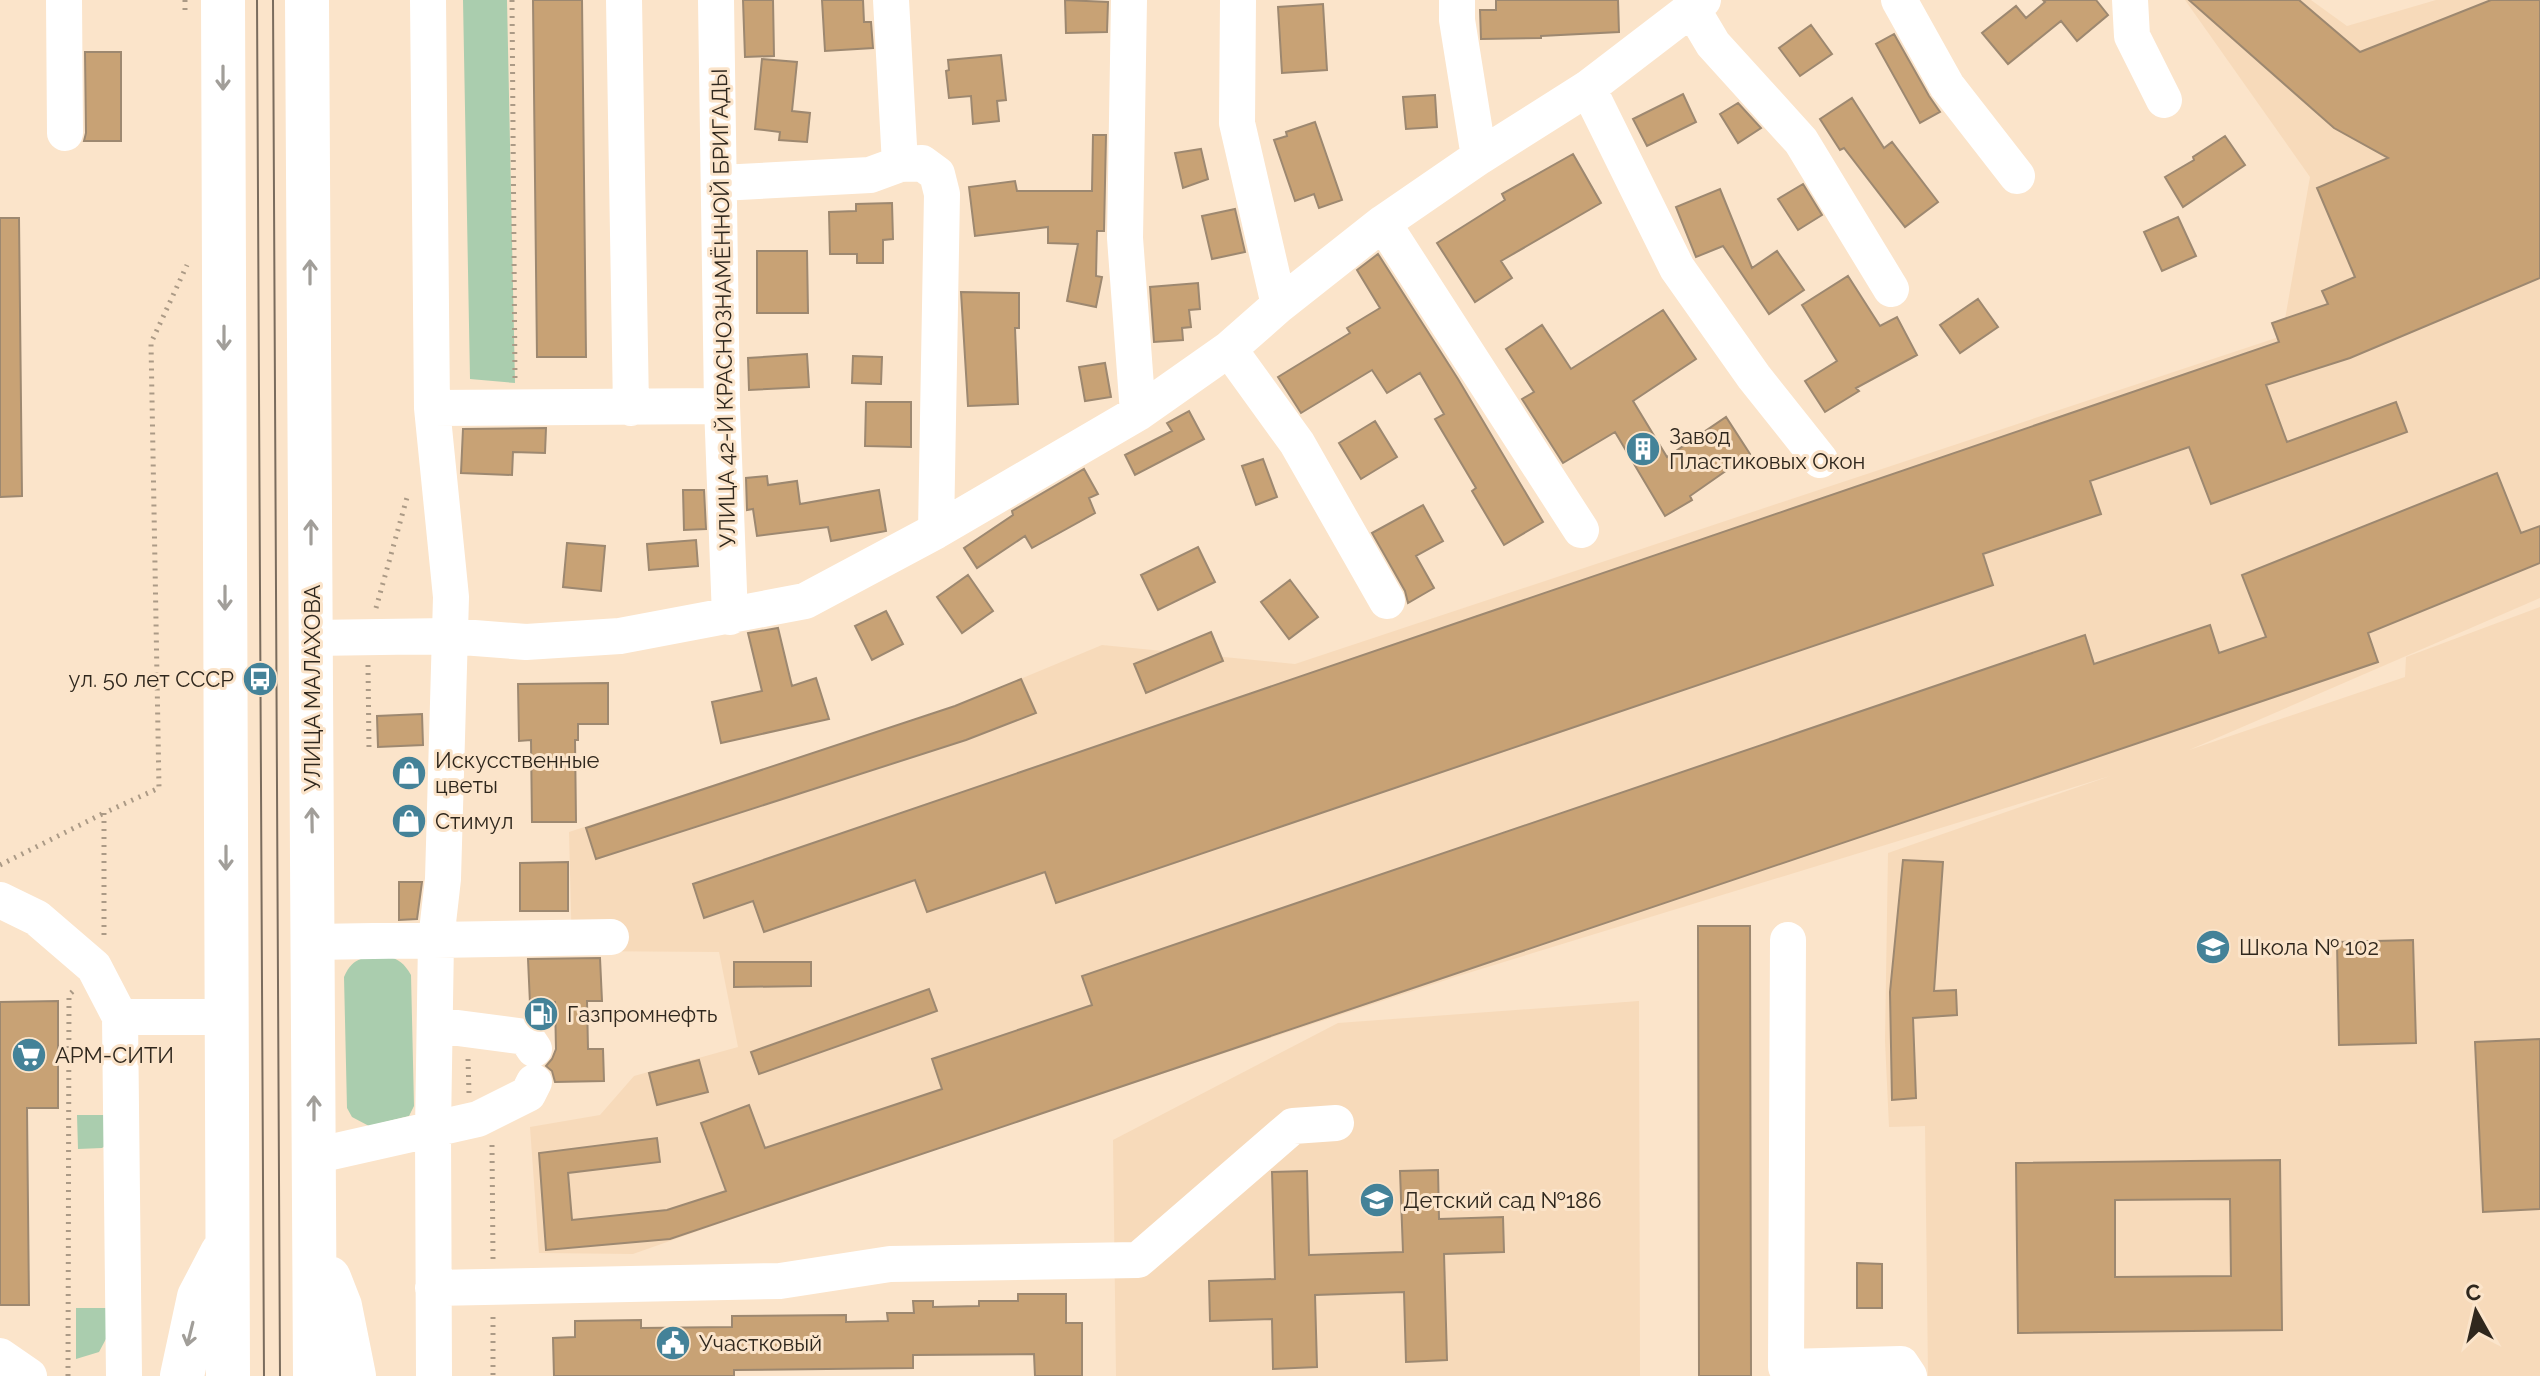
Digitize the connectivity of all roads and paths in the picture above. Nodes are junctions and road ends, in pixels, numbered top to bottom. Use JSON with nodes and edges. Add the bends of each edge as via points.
{"nodes":[{"id":1,"x":64,"y":0,"type":"edge"},
{"id":2,"x":185,"y":0,"type":"edge"},
{"id":3,"x":307,"y":0,"type":"edge"},
{"id":4,"x":428,"y":0,"type":"edge"},
{"id":5,"x":512,"y":0,"type":"edge"},
{"id":6,"x":624,"y":0,"type":"edge"},
{"id":7,"x":716,"y":0,"type":"edge"},
{"id":8,"x":891,"y":0,"type":"edge"},
{"id":9,"x":1129,"y":0,"type":"edge"},
{"id":10,"x":1238,"y":0,"type":"edge"},
{"id":11,"x":1457,"y":0,"type":"edge"},
{"id":12,"x":1899,"y":0,"type":"edge"},
{"id":13,"x":2130,"y":0,"type":"edge"},
{"id":14,"x":204,"y":8,"type":"edge"},
{"id":15,"x":1681,"y":9,"type":"edge"},
{"id":16,"x":1588,"y":88,"type":"junction"},
{"id":17,"x":2164,"y":100,"type":"dead end"},
{"id":18,"x":65,"y":133,"type":"dead end"},
{"id":19,"x":1479,"y":157,"type":"junction"},
{"id":20,"x":900,"y":164,"type":"junction"},
{"id":21,"x":2017,"y":176,"type":"dead end"},
{"id":22,"x":720,"y":183,"type":"junction"},
{"id":23,"x":1383,"y":223,"type":"junction"},
{"id":24,"x":186,"y":251,"type":"dead end"},
{"id":25,"x":1891,"y":289,"type":"dead end"},
{"id":26,"x":1279,"y":305,"type":"junction"},
{"id":27,"x":1229,"y":349,"type":"junction"},
{"id":28,"x":722,"y":406,"type":"junction"},
{"id":29,"x":432,"y":408,"type":"junction"},
{"id":30,"x":631,"y":408,"type":"junction"},
{"id":31,"x":515,"y":409,"type":"junction"},
{"id":32,"x":1138,"y":413,"type":"junction"},
{"id":33,"x":1820,"y":460,"type":"dead end"},
{"id":34,"x":411,"y":484,"type":"dead end"},
{"id":35,"x":1581,"y":530,"type":"dead end"},
{"id":36,"x":936,"y":531,"type":"junction"},
{"id":37,"x":1387,"y":601,"type":"dead end"},
{"id":38,"x":730,"y":617,"type":"junction"},
{"id":39,"x":449,"y":636,"type":"junction"},
{"id":40,"x":368,"y":637,"type":"junction"},
{"id":41,"x":312,"y":638,"type":"junction"},
{"id":42,"x":369,"y":748,"type":"dead end"},
{"id":43,"x":104,"y":813,"type":"junction"},
{"id":44,"x":0,"y":865,"type":"edge"},
{"id":45,"x":0,"y":900,"type":"edge"},
{"id":46,"x":611,"y":937,"type":"dead end"},
{"id":47,"x":436,"y":940,"type":"junction"},
{"id":48,"x":1788,"y":940,"type":"dead end"},
{"id":49,"x":313,"y":942,"type":"junction"},
{"id":50,"x":94,"y":967,"type":"junction"},
{"id":51,"x":120,"y":1017,"type":"junction"},
{"id":52,"x":226,"y":1017,"type":"junction"},
{"id":53,"x":435,"y":1025,"type":"junction"},
{"id":54,"x":1336,"y":1123,"type":"dead end"},
{"id":55,"x":433,"y":1130,"type":"junction"},
{"id":56,"x":314,"y":1156,"type":"junction"},
{"id":57,"x":315,"y":1242,"type":"junction"},
{"id":58,"x":227,"y":1244,"type":"junction"},
{"id":59,"x":433,"y":1288,"type":"junction"},
{"id":60,"x":0,"y":1356,"type":"edge"},
{"id":61,"x":29,"y":1376,"type":"edge"},
{"id":62,"x":68,"y":1376,"type":"edge"},
{"id":63,"x":124,"y":1376,"type":"edge"},
{"id":64,"x":182,"y":1376,"type":"edge"},
{"id":65,"x":228,"y":1376,"type":"edge"},
{"id":66,"x":315,"y":1376,"type":"edge"},
{"id":67,"x":354,"y":1376,"type":"edge"},
{"id":68,"x":434,"y":1376,"type":"edge"},
{"id":69,"x":1909,"y":1376,"type":"edge"}],
"edges":[{"from":1,"to":18,"type":"street"},
{"from":2,"to":14,"type":"path"},
{"from":41,"to":3,"type":"main road","name":"УЛИЦА МАЛАХОВА","one_way":true},
{"from":4,"to":29,"type":"street"},
{"from":5,"to":31,"type":"path"},
{"from":6,"to":30,"type":"street"},
{"from":7,"to":22,"type":"street","name":"УЛИЦА 42-Й КРАСНОЗНАМЁННОЙ БРИГАДЫ"},
{"from":8,"to":20,"type":"street"},
{"from":9,"to":32,"type":"street","via":[[1125,238]]},
{"from":10,"to":26,"type":"street","via":[[1237,123]]},
{"from":11,"to":19,"type":"street"},
{"from":12,"to":21,"type":"street","via":[[1947,86]]},
{"from":13,"to":17,"type":"street","via":[[2132,36]]},
{"from":14,"to":52,"type":"main road","one_way":true},
{"from":15,"to":16,"type":"street"},
{"from":15,"to":25,"type":"street","via":[[1801,141]]},
{"from":16,"to":19,"type":"street"},
{"from":16,"to":33,"type":"street","via":[[1677,268]]},
{"from":19,"to":23,"type":"street"},
{"from":20,"to":22,"type":"street","via":[[870,175]]},
{"from":20,"to":36,"type":"street","via":[[922,163],[937,174],[942,194]]},
{"from":22,"to":28,"type":"street","name":"УЛИЦА 42-Й КРАСНОЗНАМЁННОЙ БРИГАДЫ"},
{"from":23,"to":26,"type":"street"},
{"from":23,"to":35,"type":"street"},
{"from":24,"to":43,"type":"path","via":[[187,267],[151,343],[159,788]]},
{"from":26,"to":27,"type":"street"},
{"from":27,"to":32,"type":"street"},
{"from":27,"to":37,"type":"street","via":[[1297,443]]},
{"from":28,"to":30,"type":"street"},
{"from":28,"to":38,"type":"street","name":"УЛИЦА 42-Й КРАСНОЗНАМЁННОЙ БРИГАДЫ"},
{"from":29,"to":31,"type":"street"},
{"from":29,"to":39,"type":"street","via":[[451,597]]},
{"from":30,"to":31,"type":"street"},
{"from":32,"to":36,"type":"street"},
{"from":34,"to":40,"type":"path"},
{"from":36,"to":38,"type":"street","via":[[805,601]]},
{"from":38,"to":39,"type":"street","via":[[620,636],[526,642]]},
{"from":39,"to":40,"type":"street"},
{"from":39,"to":47,"type":"street","via":[[443,879]]},
{"from":40,"to":41,"type":"street"},
{"from":40,"to":42,"type":"path"},
{"from":49,"to":41,"type":"main road","name":"УЛИЦА МАЛАХОВА","one_way":true},
{"from":43,"to":44,"type":"path"},
{"from":43,"to":50,"type":"path","via":[[104,946]]},
{"from":45,"to":50,"type":"street","via":[[37,918]]},
{"from":46,"to":47,"type":"street"},
{"from":47,"to":49,"type":"street"},
{"from":47,"to":53,"type":"street"},
{"from":48,"to":69,"type":"street","via":[[1786,1367],[1901,1364]]},
{"from":56,"to":49,"type":"main road","name":"УЛИЦА МАЛАХОВА","one_way":true},
{"from":50,"to":51,"type":"street"},
{"from":50,"to":62,"type":"path","via":[[69,995]]},
{"from":51,"to":52,"type":"street"},
{"from":51,"to":63,"type":"street"},
{"from":52,"to":58,"type":"main road"},
{"from":53,"to":55,"type":"street"},
{"from":53,"to":55,"type":"street","via":[[526,1037],[534,1066],[528,1094],[478,1119]]},
{"from":54,"to":59,"type":"street","via":[[1293,1126],[1138,1260],[890,1264],[780,1281]]},
{"from":55,"to":56,"type":"street"},
{"from":55,"to":59,"type":"street"},
{"from":56,"to":57,"type":"main road","name":"УЛИЦА МАЛАХОВА"},
{"from":57,"to":66,"type":"main road","name":"УЛИЦА МАЛАХОВА"},
{"from":57,"to":67,"type":"main road","via":[[340,1306]]},
{"from":58,"to":64,"type":"main road","one_way":true,"via":[[199,1297]]},
{"from":58,"to":65,"type":"main road"},
{"from":59,"to":68,"type":"street"},
{"from":60,"to":61,"type":"street"}]}
